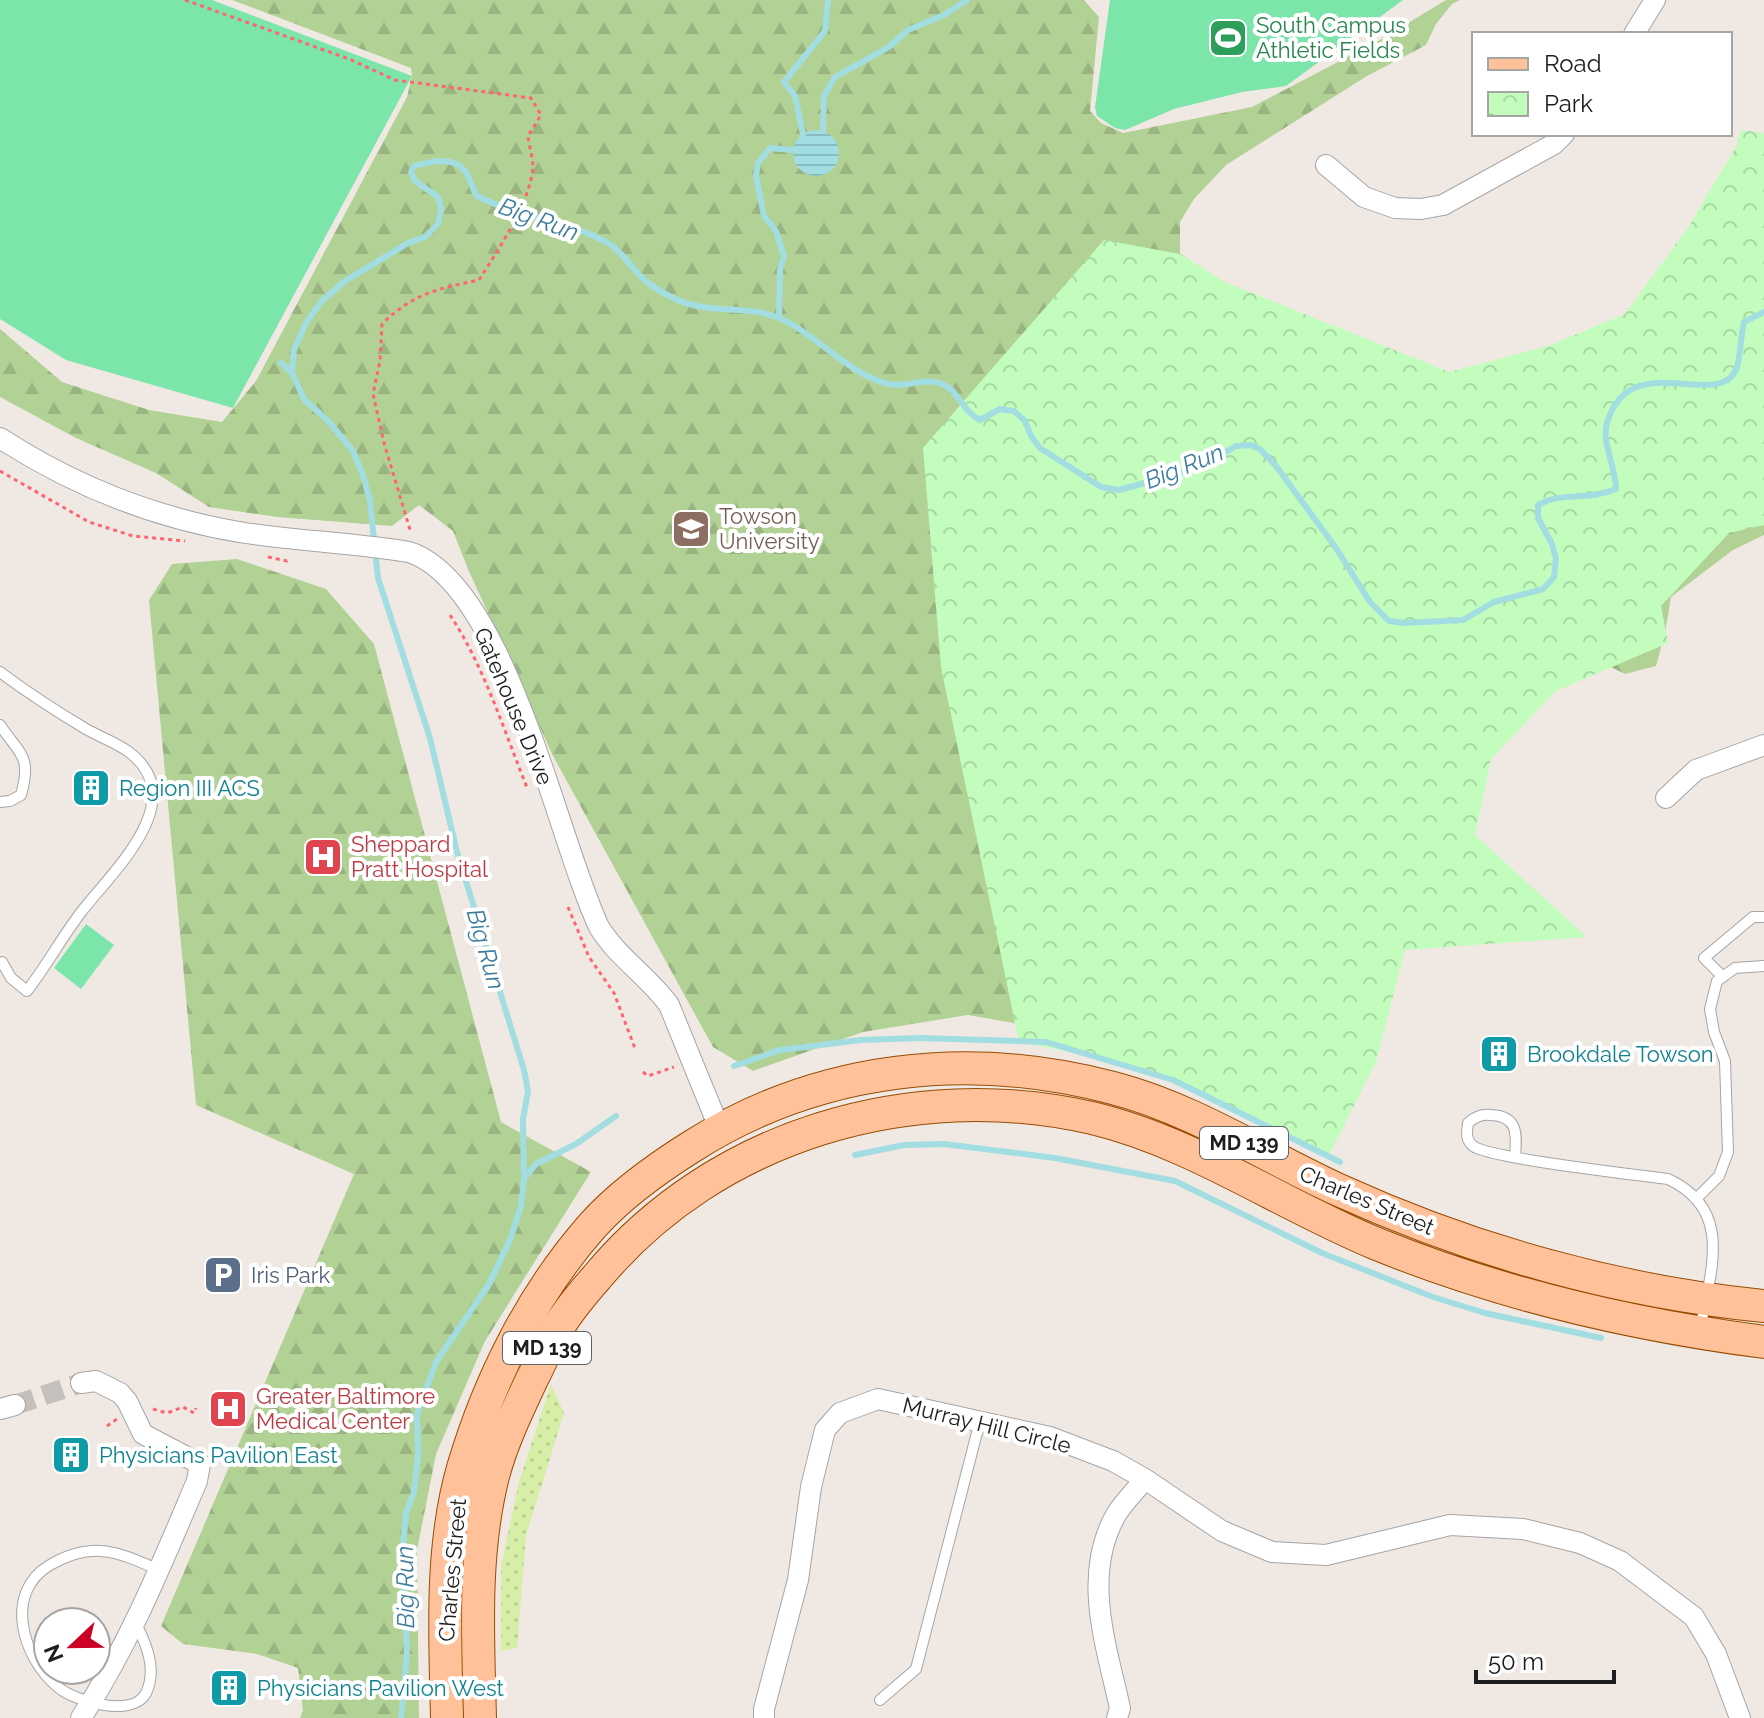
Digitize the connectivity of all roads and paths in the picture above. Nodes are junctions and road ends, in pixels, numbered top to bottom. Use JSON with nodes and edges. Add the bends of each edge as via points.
{"nodes":[{"id":1,"x":185,"y":0,"type":"edge"},
{"id":2,"x":1655,"y":0,"type":"edge"},
{"id":3,"x":1635,"y":32,"type":"edge"},
{"id":4,"x":1562,"y":136,"type":"edge"},
{"id":5,"x":1326,"y":165,"type":"dead end"},
{"id":6,"x":0,"y":438,"type":"edge"},
{"id":7,"x":419,"y":555,"type":"junction"},
{"id":8,"x":449,"y":614,"type":"dead end"},
{"id":9,"x":0,"y":672,"type":"edge"},
{"id":10,"x":0,"y":725,"type":"edge"},
{"id":11,"x":1764,"y":745,"type":"edge"},
{"id":12,"x":529,"y":792,"type":"dead end"},
{"id":13,"x":1666,"y":798,"type":"dead end"},
{"id":14,"x":0,"y":802,"type":"edge"},
{"id":15,"x":566,"y":899,"type":"dead end"},
{"id":16,"x":1764,"y":917,"type":"edge"},
{"id":17,"x":2,"y":962,"type":"edge"},
{"id":18,"x":1764,"y":966,"type":"edge"},
{"id":19,"x":1723,"y":977,"type":"junction"},
{"id":20,"x":636,"y":1051,"type":"dead end"},
{"id":21,"x":693,"y":1060,"type":"junction"},
{"id":22,"x":643,"y":1072,"type":"dead end"},
{"id":23,"x":843,"y":1121,"type":"junction"},
{"id":24,"x":720,"y":1130,"type":"junction"},
{"id":25,"x":1515,"y":1157,"type":"junction"},
{"id":26,"x":1697,"y":1198,"type":"junction"},
{"id":27,"x":586,"y":1290,"type":"junction"},
{"id":28,"x":1705,"y":1298,"type":"junction"},
{"id":29,"x":1764,"y":1306,"type":"edge"},
{"id":30,"x":1699,"y":1331,"type":"junction"},
{"id":31,"x":1764,"y":1342,"type":"edge"},
{"id":32,"x":81,"y":1383,"type":"tunnel mouth"},
{"id":33,"x":148,"y":1407,"type":"dead end"},
{"id":34,"x":196,"y":1408,"type":"dead end"},
{"id":35,"x":980,"y":1421,"type":"junction"},
{"id":36,"x":1145,"y":1479,"type":"junction"},
{"id":37,"x":159,"y":1570,"type":"junction"},
{"id":38,"x":136,"y":1624,"type":"junction"},
{"id":39,"x":880,"y":1700,"type":"dead end"},
{"id":40,"x":86,"y":1711,"type":"edge"},
{"id":41,"x":447,"y":1718,"type":"edge"},
{"id":42,"x":480,"y":1718,"type":"edge"},
{"id":43,"x":764,"y":1718,"type":"edge"},
{"id":44,"x":1117,"y":1718,"type":"edge"},
{"id":45,"x":1740,"y":1718,"type":"edge"}],
"edges":[{"from":1,"to":7,"type":"path","via":[[395,80],[531,98],[541,115],[528,136],[533,167],[525,194],[479,280],[432,291],[400,306],[382,324],[373,394]]},
{"from":2,"to":3,"type":"street"},
{"from":4,"to":5,"type":"street","via":[[1443,205],[1421,209],[1395,208],[1364,197]]},
{"from":6,"to":7,"type":"street","name":"Gatehouse Drive","via":[[61,473],[165,515],[235,531]]},
{"from":7,"to":21,"type":"street","name":"Gatehouse Drive","via":[[458,588],[489,640],[519,707],[599,927],[669,1005]]},
{"from":8,"to":12,"type":"path","via":[[488,687]]},
{"from":9,"to":17,"type":"lane","via":[[45,705],[130,753],[148,776],[153,794],[140,838],[27,991]]},
{"from":10,"to":14,"type":"lane","via":[[24,754],[25,779],[21,795]]},
{"from":11,"to":13,"type":"street","via":[[1696,770]]},
{"from":15,"to":20,"type":"path","via":[[589,957],[614,993]]},
{"from":16,"to":19,"type":"lane","via":[[1753,917],[1704,958]]},
{"from":18,"to":19,"type":"lane","via":[[1735,968]]},
{"from":19,"to":26,"type":"lane","via":[[1717,981],[1710,1009],[1725,1061],[1728,1152],[1719,1176]]},
{"from":21,"to":22,"type":"path","via":[[648,1076]]},
{"from":21,"to":24,"type":"street","name":"Gatehouse Drive"},
{"from":23,"to":24,"type":"main road","via":[[824,1110],[748,1132]]},
{"from":23,"to":27,"type":"main road","name":"Charles Street","number":"MD 139","via":[[760,1152],[694,1189],[642,1229]]},
{"from":23,"to":30,"type":"main road","name":"Charles Street","number":"MD 139","via":[[975,1104],[1090,1118],[1177,1148],[1333,1224],[1432,1264],[1535,1297]]},
{"from":24,"to":27,"type":"main road","via":[[708,1155],[610,1235],[594,1256]]},
{"from":24,"to":28,"type":"main road","name":"Charles Street","number":"MD 139","via":[[803,1094],[894,1072],[970,1067],[1059,1075],[1166,1106],[1342,1192],[1452,1235],[1597,1277]]},
{"from":24,"to":41,"type":"main road","name":"Charles Street","number":"MD 139","via":[[676,1156],[593,1225],[552,1276],[488,1395],[462,1471],[452,1521],[445,1630]]},
{"from":25,"to":25,"type":"lane","via":[[1471,1144],[1468,1123],[1476,1116],[1504,1116],[1515,1131]]},
{"from":25,"to":26,"type":"lane","via":[[1668,1179]]},
{"from":26,"to":28,"type":"lane","via":[[1714,1243]]},
{"from":27,"to":42,"type":"main road","name":"Charles Street","number":"MD 139","via":[[556,1329],[512,1420],[494,1475],[483,1527],[477,1604]]},
{"from":28,"to":29,"type":"main road","name":"Charles Street","number":"MD 139"},
{"from":28,"to":30,"type":"lane"},
{"from":30,"to":31,"type":"main road","name":"Charles Street","number":"MD 139"},
{"from":32,"to":37,"type":"street","via":[[96,1381],[120,1393],[143,1434],[200,1464]]},
{"from":33,"to":34,"type":"path","via":[[167,1413],[183,1407],[194,1413]]},
{"from":35,"to":36,"type":"street","name":"Murray Hill Circle","via":[[1050,1437]]},
{"from":35,"to":39,"type":"lane","via":[[916,1669]]},
{"from":35,"to":43,"type":"street","name":"Murray Hill Circle","via":[[878,1399],[840,1413],[825,1430],[798,1580]]},
{"from":36,"to":44,"type":"street","via":[[1117,1513],[1098,1562],[1098,1600],[1120,1708]]},
{"from":36,"to":45,"type":"street","name":"Murray Hill Circle","via":[[1222,1531],[1272,1552],[1326,1555],[1450,1525],[1523,1529],[1580,1543],[1620,1561],[1694,1617],[1716,1654]]},
{"from":37,"to":38,"type":"street"},
{"from":37,"to":40,"type":"lane","via":[[105,1550],[87,1550],[63,1557],[28,1584],[21,1612],[31,1656]]},
{"from":38,"to":40,"type":"street"},
{"from":38,"to":40,"type":"lane","via":[[151,1672],[148,1691],[129,1707]]}]}
